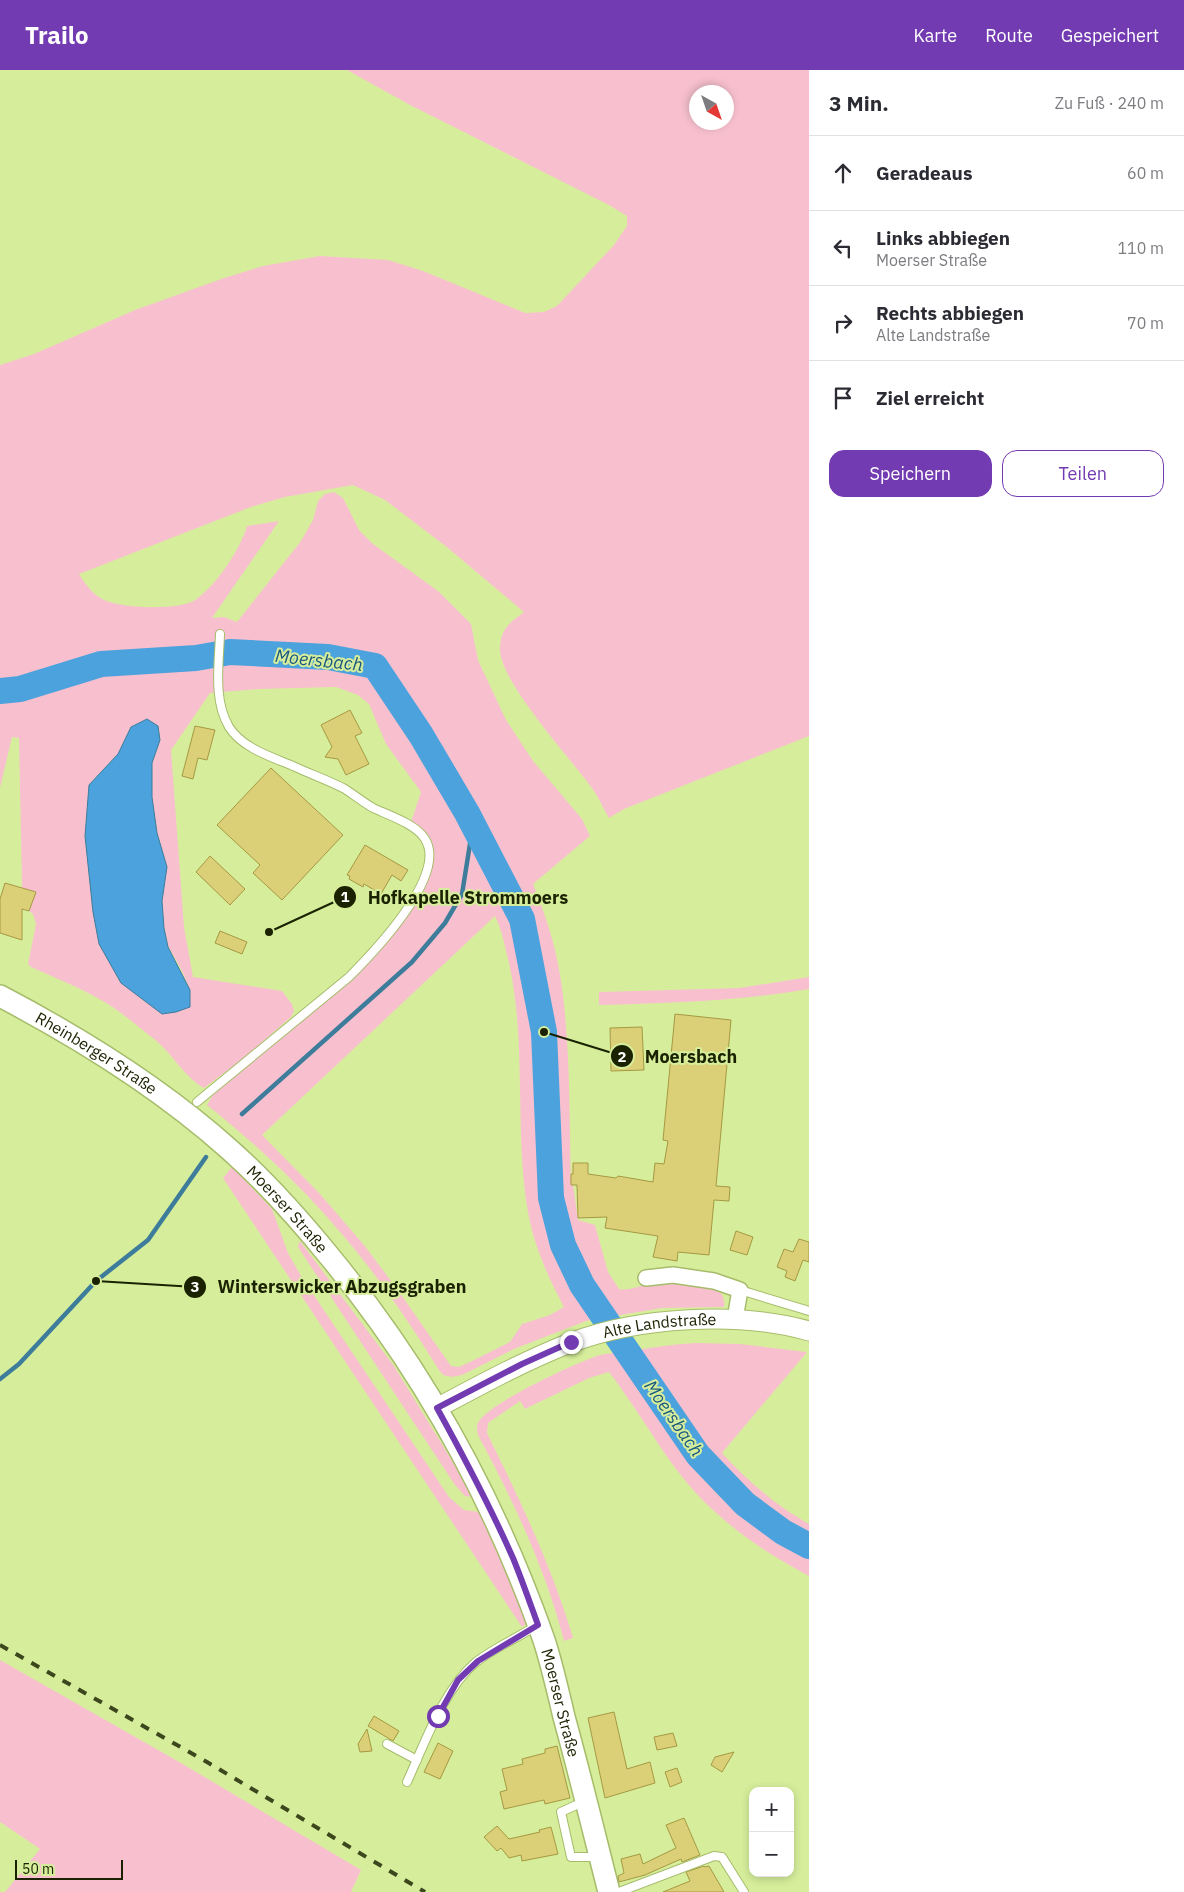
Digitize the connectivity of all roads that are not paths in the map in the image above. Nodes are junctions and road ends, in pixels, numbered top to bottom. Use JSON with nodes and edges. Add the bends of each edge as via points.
{"nodes":[{"id":1,"x":220,"y":634,"type":"dead end"},
{"id":2,"x":0,"y":996,"type":"edge"},
{"id":3,"x":193,"y":1109,"type":"junction"},
{"id":4,"x":646,"y":1278,"type":"dead end"},
{"id":5,"x":740,"y":1290,"type":"junction"},
{"id":6,"x":809,"y":1311,"type":"edge"},
{"id":7,"x":735,"y":1319,"type":"junction"},
{"id":8,"x":809,"y":1331,"type":"edge"},
{"id":9,"x":437,"y":1408,"type":"junction"},
{"id":10,"x":538,"y":1625,"type":"junction"},
{"id":11,"x":387,"y":1744,"type":"dead end"},
{"id":12,"x":417,"y":1760,"type":"junction"},
{"id":13,"x":407,"y":1782,"type":"dead end"},
{"id":14,"x":608,"y":1892,"type":"edge"},
{"id":15,"x":619,"y":1892,"type":"edge"},
{"id":16,"x":744,"y":1892,"type":"edge"}],
"edges":[{"from":1,"to":3,"type":"lane","via":[[219,687],[223,714],[230,728],[243,741],[264,753],[344,789],[419,832],[430,855],[428,870],[408,910],[373,954]]},
{"from":2,"to":3,"type":"main road","name":"Rheinberger Straße","via":[[52,1023],[147,1084]]},
{"from":3,"to":9,"type":"main road","name":"Moerser Straße","via":[[320,1244],[390,1335]]},
{"from":4,"to":5,"type":"street","via":[[673,1275],[714,1281]]},
{"from":5,"to":6,"type":"lane"},
{"from":5,"to":7,"type":"street"},
{"from":7,"to":8,"type":"street","name":"Alte Landstraße"},
{"from":7,"to":9,"type":"street","name":"Alte Landstraße","via":[[636,1326],[591,1336],[522,1364]]},
{"from":9,"to":10,"type":"main road","name":"Moerser Straße","via":[[495,1519]]},
{"from":10,"to":12,"type":"lane","via":[[478,1661],[458,1680]]},
{"from":10,"to":14,"type":"main road","name":"Moerser Straße"},
{"from":11,"to":12,"type":"lane"},
{"from":12,"to":13,"type":"lane"},
{"from":15,"to":16,"type":"lane","via":[[714,1856],[722,1857]]}]}
